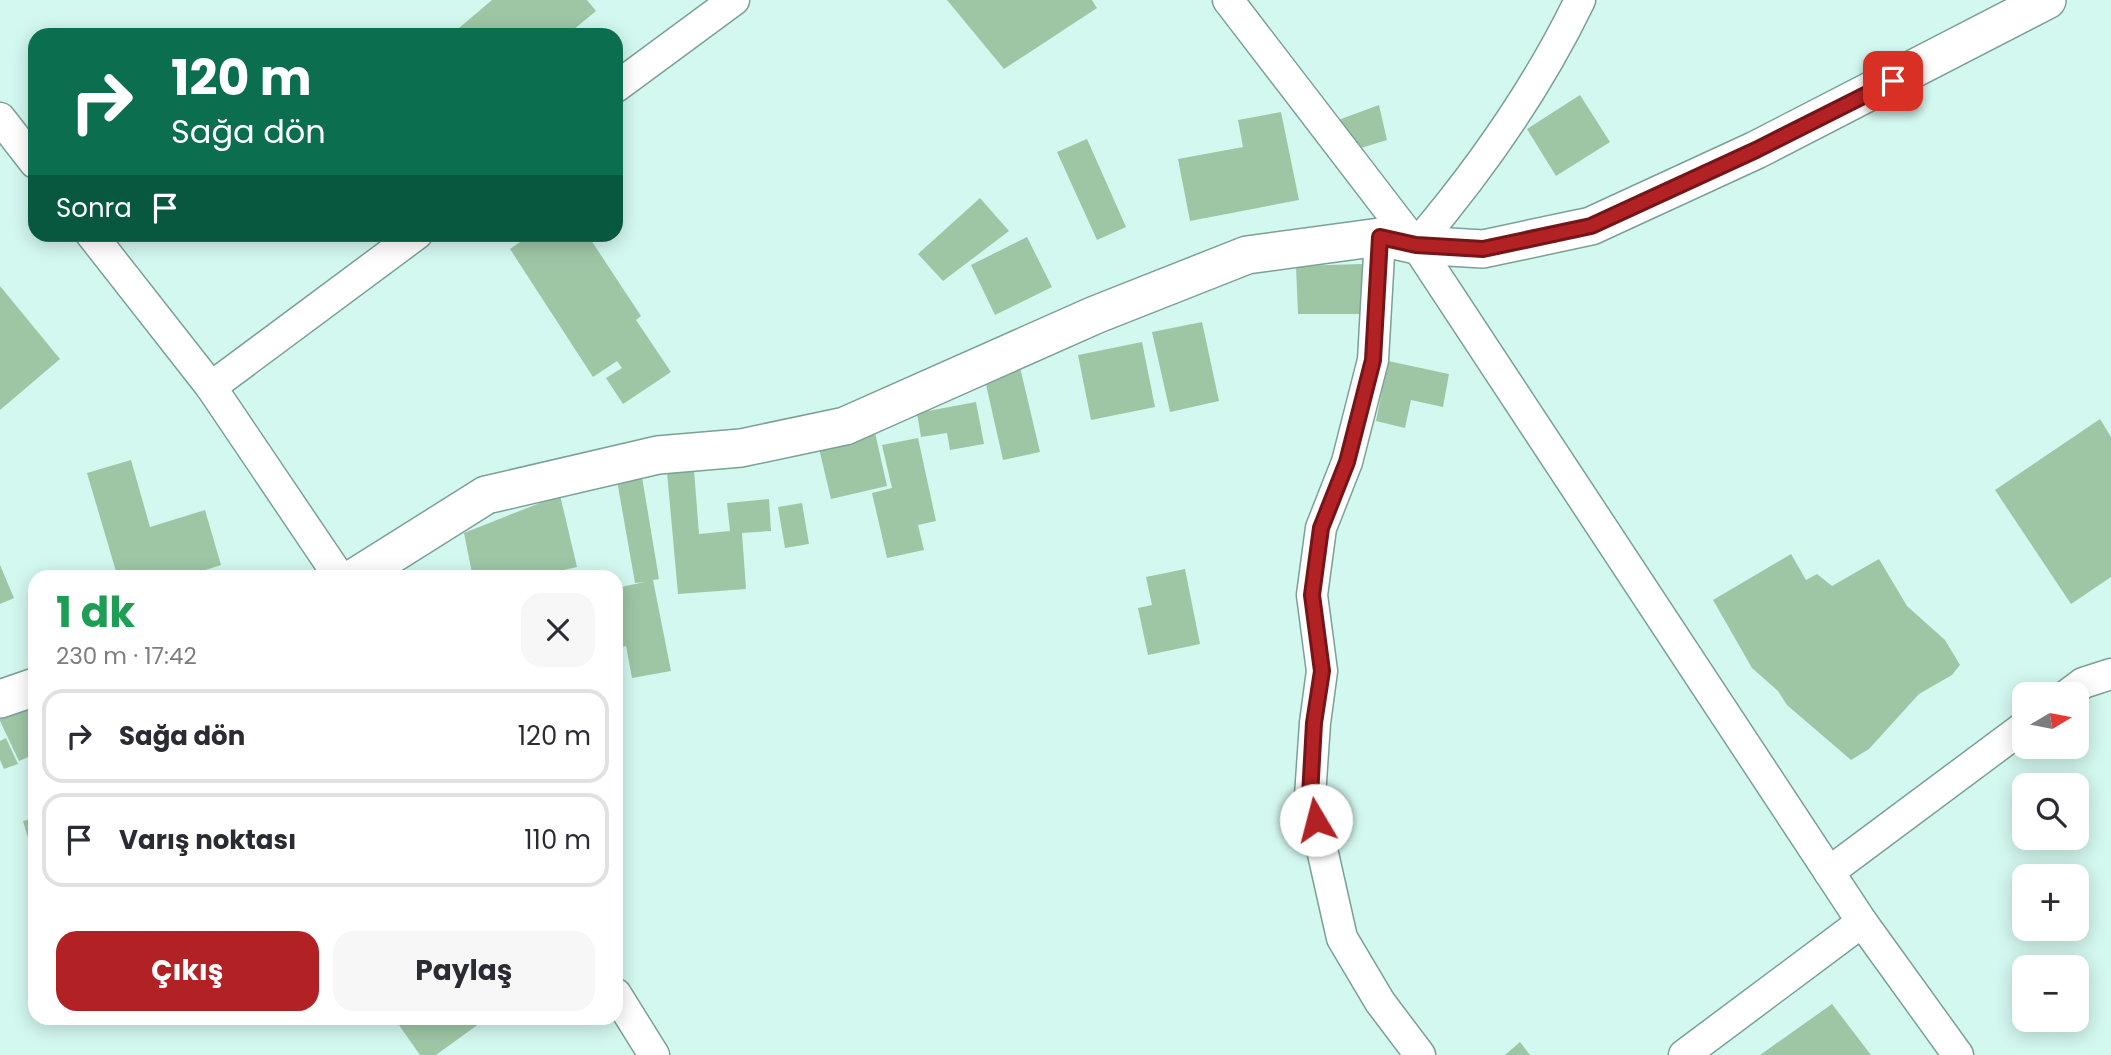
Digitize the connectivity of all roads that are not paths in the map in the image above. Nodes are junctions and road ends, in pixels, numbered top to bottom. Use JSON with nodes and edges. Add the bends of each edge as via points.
{"nodes":[{"id":1,"x":734,"y":0,"type":"edge"},
{"id":2,"x":1228,"y":0,"type":"edge"},
{"id":3,"x":1580,"y":0,"type":"edge"},
{"id":4,"x":2048,"y":0,"type":"edge"},
{"id":5,"x":623,"y":82,"type":"edge"},
{"id":6,"x":0,"y":118,"type":"edge"},
{"id":7,"x":28,"y":154,"type":"edge"},
{"id":8,"x":1380,"y":237,"type":"junction"},
{"id":9,"x":98,"y":242,"type":"edge"},
{"id":10,"x":406,"y":242,"type":"edge"},
{"id":11,"x":1416,"y":245,"type":"junction"},
{"id":12,"x":211,"y":387,"type":"junction"},
{"id":13,"x":335,"y":570,"type":"edge"},
{"id":14,"x":367,"y":570,"type":"edge"},
{"id":15,"x":2111,"y":674,"type":"edge"},
{"id":16,"x":2085,"y":682,"type":"edge"},
{"id":17,"x":28,"y":689,"type":"edge"},
{"id":18,"x":0,"y":699,"type":"edge"},
{"id":19,"x":2012,"y":736,"type":"edge"},
{"id":20,"x":1829,"y":872,"type":"junction"},
{"id":21,"x":1862,"y":922,"type":"junction"},
{"id":22,"x":623,"y":1005,"type":"edge"},
{"id":23,"x":654,"y":1055,"type":"edge"},
{"id":24,"x":1420,"y":1055,"type":"edge"},
{"id":25,"x":1684,"y":1055,"type":"edge"},
{"id":26,"x":1958,"y":1055,"type":"edge"}],
"edges":[{"from":1,"to":5,"type":"street"},
{"from":2,"to":11,"type":"street"},
{"from":3,"to":11,"type":"street","via":[[1555,53],[1467,185]]},
{"from":4,"to":11,"type":"street","via":[[1756,150],[1591,226],[1483,249]]},
{"from":6,"to":7,"type":"street"},
{"from":8,"to":11,"type":"street"},
{"from":8,"to":14,"type":"street","via":[[1247,255],[1095,315],[845,426],[741,448],[658,455],[486,495]]},
{"from":8,"to":24,"type":"street","via":[[1373,360],[1347,462],[1321,528],[1312,595],[1322,671],[1310,796],[1342,938],[1380,1002]]},
{"from":9,"to":12,"type":"street"},
{"from":10,"to":12,"type":"street"},
{"from":11,"to":20,"type":"street"},
{"from":12,"to":13,"type":"street"},
{"from":15,"to":16,"type":"street"},
{"from":17,"to":18,"type":"street"},
{"from":19,"to":20,"type":"street"},
{"from":20,"to":21,"type":"street"},
{"from":21,"to":25,"type":"street"},
{"from":21,"to":26,"type":"street"},
{"from":22,"to":23,"type":"street"}]}
